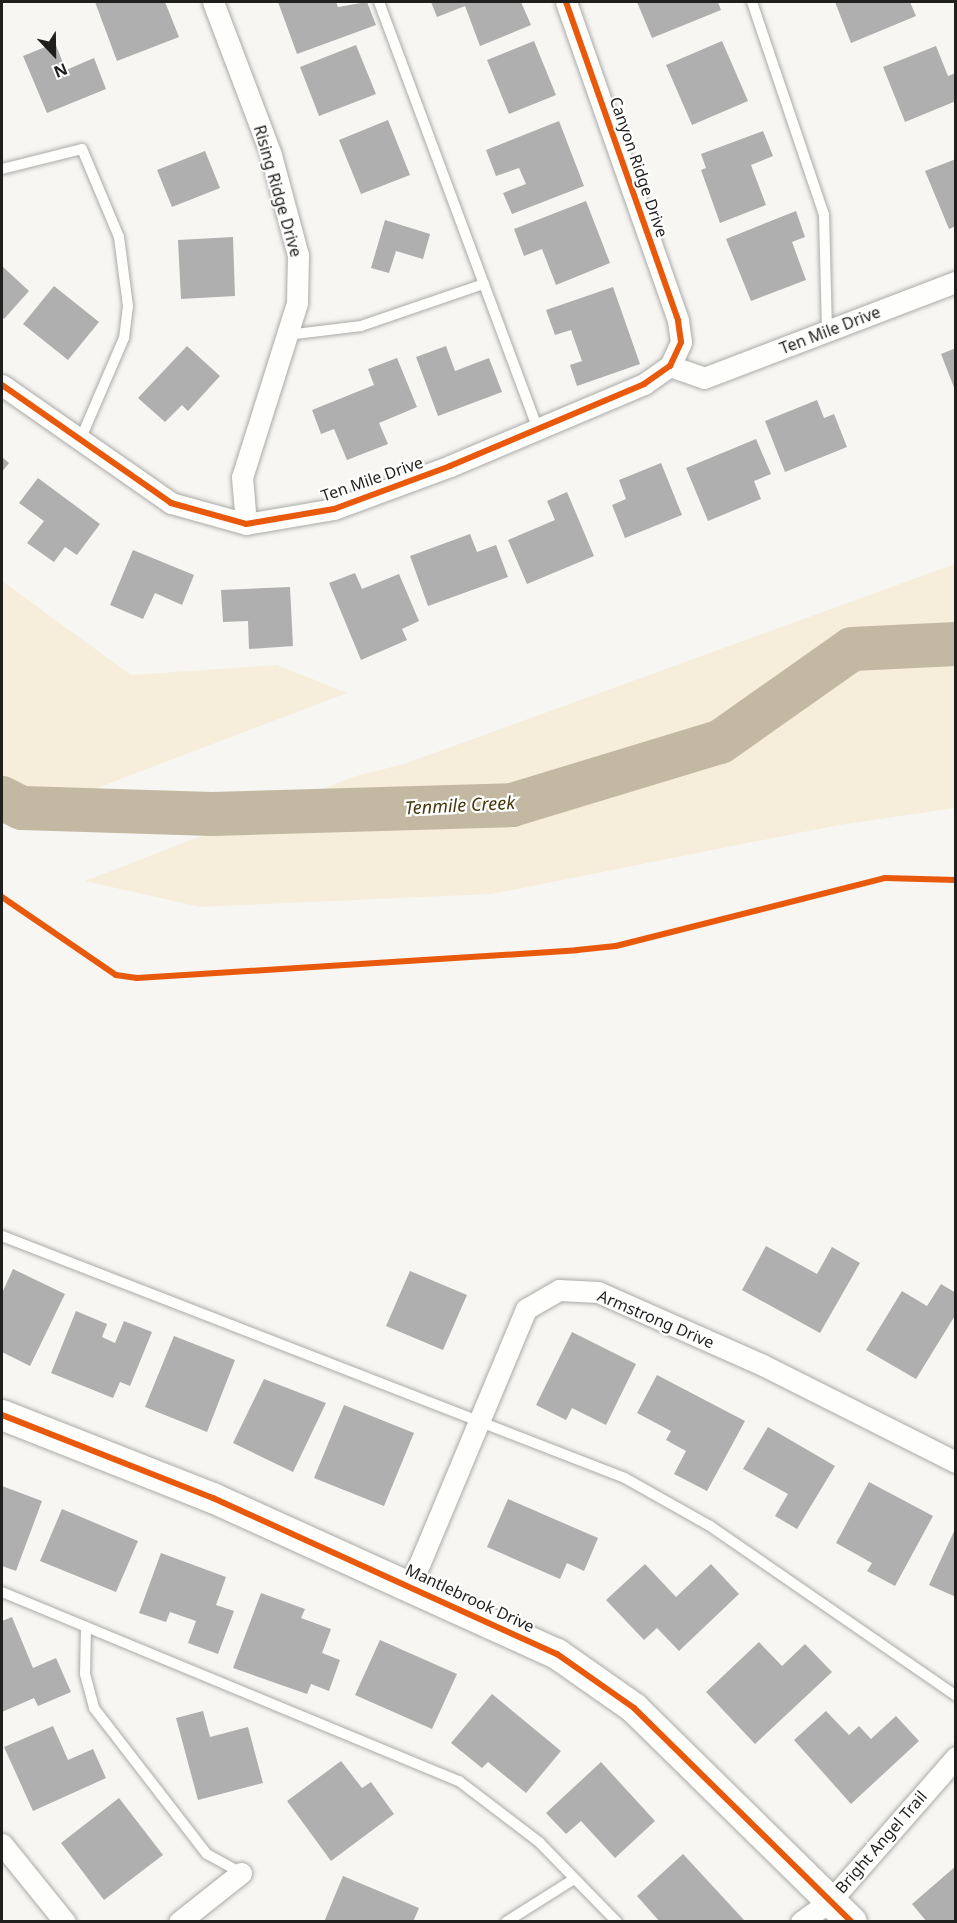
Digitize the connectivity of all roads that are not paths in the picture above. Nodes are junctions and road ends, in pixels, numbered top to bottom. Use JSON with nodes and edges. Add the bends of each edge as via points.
{"nodes":[{"id":1,"x":213,"y":2,"type":"edge"},
{"id":2,"x":379,"y":2,"type":"edge"},
{"id":3,"x":566,"y":2,"type":"edge"},
{"id":4,"x":752,"y":2,"type":"edge"},
{"id":5,"x":2,"y":169,"type":"edge"},
{"id":6,"x":956,"y":282,"type":"edge"},
{"id":7,"x":484,"y":284,"type":"junction"},
{"id":8,"x":826,"y":331,"type":"junction"},
{"id":9,"x":287,"y":335,"type":"junction"},
{"id":10,"x":670,"y":366,"type":"junction"},
{"id":11,"x":2,"y":385,"type":"edge"},
{"id":12,"x":538,"y":429,"type":"junction"},
{"id":13,"x":80,"y":440,"type":"junction"},
{"id":14,"x":246,"y":524,"type":"junction"},
{"id":15,"x":2,"y":1236,"type":"edge"},
{"id":16,"x":2,"y":1415,"type":"edge"},
{"id":17,"x":476,"y":1422,"type":"junction"},
{"id":18,"x":956,"y":1462,"type":"edge"},
{"id":19,"x":411,"y":1584,"type":"junction"},
{"id":20,"x":2,"y":1592,"type":"edge"},
{"id":21,"x":86,"y":1627,"type":"junction"},
{"id":22,"x":956,"y":1696,"type":"edge"},
{"id":23,"x":956,"y":1757,"type":"edge"},
{"id":24,"x":2,"y":1844,"type":"edge"},
{"id":25,"x":241,"y":1873,"type":"joint"},
{"id":26,"x":574,"y":1879,"type":"junction"},
{"id":27,"x":831,"y":1900,"type":"junction"},
{"id":28,"x":65,"y":1922,"type":"edge"},
{"id":29,"x":179,"y":1922,"type":"edge"},
{"id":30,"x":506,"y":1922,"type":"edge"},
{"id":31,"x":617,"y":1922,"type":"edge"},
{"id":32,"x":801,"y":1922,"type":"edge"},
{"id":33,"x":852,"y":1922,"type":"edge"}],
"edges":[{"from":1,"to":9,"type":"street","name":"Rising Ridge Drive","via":[[271,155],[298,255],[297,303]]},
{"from":2,"to":7,"type":"lane"},
{"from":3,"to":10,"type":"street","name":"Canyon Ridge Drive","via":[[678,320],[681,342]]},
{"from":4,"to":8,"type":"lane","via":[[825,215]]},
{"from":5,"to":13,"type":"lane","via":[[82,149],[119,237],[128,306],[124,338]]},
{"from":6,"to":8,"type":"street","name":"Ten Mile Drive"},
{"from":7,"to":9,"type":"lane","via":[[361,326]]},
{"from":7,"to":12,"type":"lane"},
{"from":8,"to":10,"type":"street","name":"Ten Mile Drive","via":[[704,378]]},
{"from":9,"to":14,"type":"street","name":"Rising Ridge Drive","via":[[242,477]]},
{"from":10,"to":12,"type":"street","name":"Ten Mile Drive","via":[[644,384]]},
{"from":11,"to":13,"type":"street","name":"Ten Mile Drive"},
{"from":12,"to":14,"type":"street","name":"Ten Mile Drive","via":[[334,509]]},
{"from":13,"to":14,"type":"street","name":"Ten Mile Drive","via":[[171,503]]},
{"from":15,"to":17,"type":"lane"},
{"from":16,"to":19,"type":"street","name":"Mantlebrook Drive"},
{"from":17,"to":18,"type":"street","name":"Armstrong Drive","via":[[526,1309],[559,1290],[598,1292],[763,1365]]},
{"from":17,"to":19,"type":"street","name":"Armstrong Drive"},
{"from":17,"to":22,"type":"lane","via":[[625,1478],[710,1526]]},
{"from":19,"to":27,"type":"street","name":"Mantlebrook Drive","via":[[557,1654],[634,1708]]},
{"from":20,"to":21,"type":"lane"},
{"from":21,"to":25,"type":"lane","via":[[85,1674],[94,1708],[207,1854]]},
{"from":21,"to":26,"type":"lane","via":[[459,1781],[539,1842]]},
{"from":23,"to":27,"type":"street","name":"Bright Angel Trail"},
{"from":24,"to":28,"type":"street"},
{"from":25,"to":29,"type":"street"},
{"from":26,"to":30,"type":"lane"},
{"from":26,"to":31,"type":"lane"},
{"from":27,"to":32,"type":"street","name":"Bright Angel Trail"},
{"from":27,"to":33,"type":"street","name":"Mantlebrook Drive"}]}
